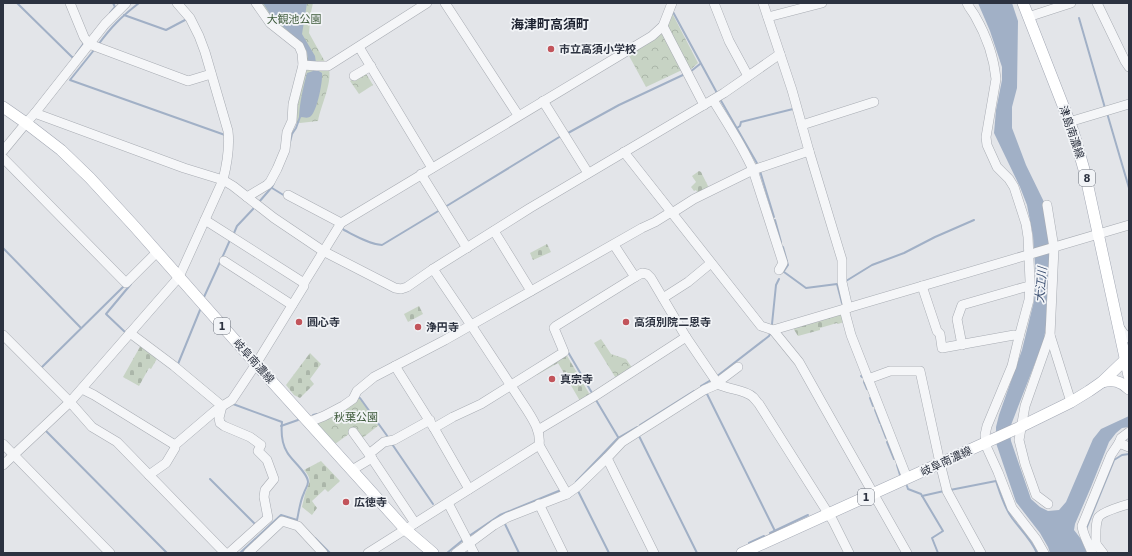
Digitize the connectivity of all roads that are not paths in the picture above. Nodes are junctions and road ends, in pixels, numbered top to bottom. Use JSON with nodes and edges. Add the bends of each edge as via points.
{"nodes":[{"id":1,"x":70,"y":3,"type":"edge"},
{"id":2,"x":126,"y":3,"type":"edge"},
{"id":3,"x":177,"y":3,"type":"edge"},
{"id":4,"x":256,"y":3,"type":"edge"},
{"id":5,"x":427,"y":3,"type":"edge"},
{"id":6,"x":445,"y":3,"type":"edge"},
{"id":7,"x":672,"y":3,"type":"edge"},
{"id":8,"x":714,"y":3,"type":"edge"},
{"id":9,"x":764,"y":3,"type":"edge"},
{"id":10,"x":822,"y":3,"type":"edge"},
{"id":11,"x":967,"y":3,"type":"edge"},
{"id":12,"x":1023,"y":3,"type":"edge"},
{"id":13,"x":1071,"y":3,"type":"edge"},
{"id":14,"x":1099,"y":4,"type":"edge"},
{"id":15,"x":768,"y":17,"type":"junction"},
{"id":16,"x":1028,"y":17,"type":"junction"},
{"id":17,"x":663,"y":26,"type":"junction"},
{"id":18,"x":89,"y":44,"type":"junction"},
{"id":19,"x":359,"y":47,"type":"junction"},
{"id":20,"x":780,"y":54,"type":"junction"},
{"id":21,"x":311,"y":66,"type":"junction"},
{"id":22,"x":371,"y":66,"type":"junction"},
{"id":23,"x":1129,"y":67,"type":"edge"},
{"id":24,"x":211,"y":74,"type":"junction"},
{"id":25,"x":354,"y":76,"type":"dead end"},
{"id":26,"x":748,"y":76,"type":"junction"},
{"id":27,"x":713,"y":100,"type":"junction"},
{"id":28,"x":543,"y":101,"type":"junction"},
{"id":29,"x":874,"y":102,"type":"dead end"},
{"id":30,"x":1129,"y":104,"type":"edge"},
{"id":31,"x":704,"y":105,"type":"junction"},
{"id":32,"x":3,"y":107,"type":"edge"},
{"id":33,"x":35,"y":113,"type":"junction"},
{"id":34,"x":518,"y":115,"type":"junction"},
{"id":35,"x":1069,"y":122,"type":"junction"},
{"id":36,"x":26,"y":123,"type":"junction"},
{"id":37,"x":802,"y":125,"type":"junction"},
{"id":38,"x":3,"y":151,"type":"edge"},
{"id":39,"x":809,"y":151,"type":"junction"},
{"id":40,"x":624,"y":152,"type":"junction"},
{"id":41,"x":3,"y":158,"type":"edge"},
{"id":42,"x":432,"y":168,"type":"junction"},
{"id":43,"x":752,"y":170,"type":"junction"},
{"id":44,"x":588,"y":173,"type":"junction"},
{"id":45,"x":421,"y":174,"type":"junction"},
{"id":46,"x":223,"y":180,"type":"junction"},
{"id":47,"x":288,"y":195,"type":"dead end"},
{"id":48,"x":247,"y":197,"type":"junction"},
{"id":49,"x":1047,"y":205,"type":"dead end"},
{"id":50,"x":672,"y":212,"type":"junction"},
{"id":51,"x":205,"y":220,"type":"junction"},
{"id":52,"x":341,"y":223,"type":"junction"},
{"id":53,"x":1129,"y":225,"type":"edge"},
{"id":54,"x":494,"y":231,"type":"junction"},
{"id":55,"x":1099,"y":234,"type":"junction"},
{"id":56,"x":614,"y":245,"type":"junction"},
{"id":57,"x":467,"y":248,"type":"junction"},
{"id":58,"x":1053,"y":248,"type":"junction"},
{"id":59,"x":323,"y":251,"type":"junction"},
{"id":60,"x":158,"y":252,"type":"junction"},
{"id":61,"x":1030,"y":254,"type":"junction"},
{"id":62,"x":224,"y":261,"type":"dead end"},
{"id":63,"x":711,"y":263,"type":"junction"},
{"id":64,"x":433,"y":269,"type":"junction"},
{"id":65,"x":778,"y":270,"type":"dead end"},
{"id":66,"x":179,"y":277,"type":"junction"},
{"id":67,"x":635,"y":277,"type":"junction"},
{"id":68,"x":304,"y":283,"type":"junction"},
{"id":69,"x":922,"y":286,"type":"junction"},
{"id":70,"x":1030,"y":289,"type":"junction"},
{"id":71,"x":531,"y":291,"type":"junction"},
{"id":72,"x":664,"y":298,"type":"junction"},
{"id":73,"x":292,"y":305,"type":"junction"},
{"id":74,"x":846,"y":309,"type":"junction"},
{"id":75,"x":471,"y":325,"type":"junction"},
{"id":76,"x":1119,"y":327,"type":"junction"},
{"id":77,"x":773,"y":330,"type":"junction"},
{"id":78,"x":130,"y":333,"type":"junction"},
{"id":79,"x":3,"y":335,"type":"edge"},
{"id":80,"x":1050,"y":335,"type":"junction"},
{"id":81,"x":686,"y":337,"type":"junction"},
{"id":82,"x":1019,"y":337,"type":"junction"},
{"id":83,"x":1129,"y":338,"type":"edge"},
{"id":84,"x":962,"y":345,"type":"junction"},
{"id":85,"x":1127,"y":358,"type":"edge"},
{"id":86,"x":256,"y":364,"type":"junction"},
{"id":87,"x":395,"y":366,"type":"junction"},
{"id":88,"x":738,"y":367,"type":"dead end"},
{"id":89,"x":1129,"y":376,"type":"edge"},
{"id":90,"x":868,"y":379,"type":"junction"},
{"id":91,"x":715,"y":381,"type":"junction"},
{"id":92,"x":1102,"y":382,"type":"junction"},
{"id":93,"x":511,"y":385,"type":"junction"},
{"id":94,"x":82,"y":389,"type":"junction"},
{"id":95,"x":1129,"y":389,"type":"edge"},
{"id":96,"x":70,"y":402,"type":"junction"},
{"id":97,"x":1071,"y":402,"type":"junction"},
{"id":98,"x":222,"y":406,"type":"junction"},
{"id":99,"x":309,"y":422,"type":"junction"},
{"id":100,"x":432,"y":424,"type":"junction"},
{"id":101,"x":1019,"y":427,"type":"junction"},
{"id":102,"x":538,"y":430,"type":"junction"},
{"id":103,"x":353,"y":432,"type":"dead end"},
{"id":104,"x":1129,"y":432,"type":"edge"},
{"id":105,"x":988,"y":441,"type":"junction"},
{"id":106,"x":1120,"y":443,"type":"junction"},
{"id":107,"x":3,"y":444,"type":"edge"},
{"id":108,"x":175,"y":445,"type":"junction"},
{"id":109,"x":539,"y":445,"type":"junction"},
{"id":110,"x":1129,"y":447,"type":"edge"},
{"id":111,"x":14,"y":455,"type":"junction"},
{"id":112,"x":370,"y":456,"type":"junction"},
{"id":113,"x":607,"y":458,"type":"junction"},
{"id":114,"x":940,"y":463,"type":"junction"},
{"id":115,"x":3,"y":465,"type":"edge"},
{"id":116,"x":352,"y":470,"type":"junction"},
{"id":117,"x":149,"y":475,"type":"junction"},
{"id":118,"x":907,"y":478,"type":"junction"},
{"id":119,"x":469,"y":489,"type":"junction"},
{"id":120,"x":873,"y":493,"type":"junction"},
{"id":121,"x":567,"y":494,"type":"junction"},
{"id":122,"x":448,"y":502,"type":"junction"},
{"id":123,"x":539,"y":504,"type":"junction"},
{"id":124,"x":1048,"y":504,"type":"dead end"},
{"id":125,"x":1129,"y":504,"type":"edge"},
{"id":126,"x":828,"y":514,"type":"junction"},
{"id":127,"x":415,"y":523,"type":"junction"},
{"id":128,"x":405,"y":529,"type":"junction"},
{"id":129,"x":469,"y":543,"type":"junction"},
{"id":130,"x":1092,"y":547,"type":"edge"},
{"id":131,"x":110,"y":553,"type":"edge"},
{"id":132,"x":225,"y":553,"type":"edge"},
{"id":133,"x":229,"y":553,"type":"edge"},
{"id":134,"x":248,"y":553,"type":"edge"},
{"id":135,"x":323,"y":553,"type":"edge"},
{"id":136,"x":368,"y":553,"type":"edge"},
{"id":137,"x":433,"y":553,"type":"edge"},
{"id":138,"x":456,"y":553,"type":"edge"},
{"id":139,"x":474,"y":553,"type":"edge"},
{"id":140,"x":564,"y":553,"type":"edge"},
{"id":141,"x":654,"y":553,"type":"edge"},
{"id":142,"x":742,"y":553,"type":"edge"},
{"id":143,"x":849,"y":553,"type":"edge"},
{"id":144,"x":907,"y":553,"type":"edge"},
{"id":145,"x":981,"y":553,"type":"edge"},
{"id":146,"x":1044,"y":553,"type":"edge"},
{"id":147,"x":1103,"y":553,"type":"edge"}],
"edges":[{"from":1,"to":18,"type":"street"},
{"from":2,"to":18,"type":"street"},
{"from":3,"to":24,"type":"street","via":[[190,18],[205,52]]},
{"from":4,"to":21,"type":"street","via":[[270,23],[299,46]]},
{"from":5,"to":19,"type":"street"},
{"from":6,"to":34,"type":"street"},
{"from":7,"to":17,"type":"street"},
{"from":8,"to":26,"type":"street","via":[[729,41]]},
{"from":9,"to":15,"type":"street"},
{"from":10,"to":15,"type":"street"},
{"from":11,"to":61,"type":"street","via":[[984,34],[995,70],[987,145],[997,167],[1014,187],[1026,224]]},
{"from":12,"to":16,"type":"main road","name":"津島南濃線","number":"8"},
{"from":13,"to":16,"type":"street"},
{"from":14,"to":23,"type":"street"},
{"from":15,"to":20,"type":"street"},
{"from":16,"to":35,"type":"main road","name":"津島南濃線","number":"8"},
{"from":17,"to":28,"type":"street","via":[[652,36]]},
{"from":17,"to":31,"type":"street"},
{"from":18,"to":24,"type":"street","via":[[188,81]]},
{"from":18,"to":33,"type":"street"},
{"from":19,"to":21,"type":"street","via":[[328,66]]},
{"from":19,"to":22,"type":"street"},
{"from":20,"to":26,"type":"street"},
{"from":20,"to":37,"type":"street"},
{"from":21,"to":48,"type":"street","via":[[295,97],[285,150],[277,169],[266,186]]},
{"from":22,"to":25,"type":"street"},
{"from":22,"to":42,"type":"street"},
{"from":24,"to":46,"type":"street","via":[[230,141]]},
{"from":26,"to":27,"type":"street"},
{"from":27,"to":31,"type":"street"},
{"from":27,"to":43,"type":"street","via":[[744,150]]},
{"from":28,"to":34,"type":"street"},
{"from":28,"to":44,"type":"street"},
{"from":29,"to":37,"type":"street"},
{"from":30,"to":35,"type":"street"},
{"from":31,"to":40,"type":"street"},
{"from":32,"to":36,"type":"main road","name":"岐阜南濃線","number":"1"},
{"from":33,"to":36,"type":"street"},
{"from":33,"to":46,"type":"street"},
{"from":34,"to":42,"type":"street"},
{"from":35,"to":55,"type":"main road","name":"津島南濃線","number":"8","via":[[1085,173]]},
{"from":36,"to":38,"type":"street"},
{"from":36,"to":60,"type":"main road","name":"岐阜南濃線","number":"1","via":[[61,150],[90,178]]},
{"from":37,"to":39,"type":"street"},
{"from":39,"to":43,"type":"street"},
{"from":39,"to":74,"type":"street","via":[[842,260]]},
{"from":40,"to":44,"type":"street"},
{"from":40,"to":50,"type":"street"},
{"from":41,"to":60,"type":"street","via":[[126,284]]},
{"from":42,"to":45,"type":"street"},
{"from":43,"to":50,"type":"street"},
{"from":43,"to":65,"type":"street","via":[[783,263]]},
{"from":44,"to":54,"type":"street"},
{"from":45,"to":52,"type":"street"},
{"from":45,"to":57,"type":"street"},
{"from":46,"to":48,"type":"street"},
{"from":46,"to":51,"type":"street"},
{"from":47,"to":52,"type":"street"},
{"from":48,"to":59,"type":"street"},
{"from":49,"to":58,"type":"street"},
{"from":50,"to":56,"type":"street"},
{"from":50,"to":63,"type":"street"},
{"from":51,"to":66,"type":"street"},
{"from":51,"to":68,"type":"street"},
{"from":52,"to":59,"type":"street"},
{"from":53,"to":55,"type":"street"},
{"from":54,"to":57,"type":"street"},
{"from":54,"to":71,"type":"street"},
{"from":55,"to":58,"type":"street"},
{"from":55,"to":76,"type":"main road","name":"津島南濃線","number":"8"},
{"from":56,"to":67,"type":"street"},
{"from":56,"to":71,"type":"street"},
{"from":57,"to":64,"type":"street"},
{"from":58,"to":61,"type":"street"},
{"from":58,"to":80,"type":"street"},
{"from":59,"to":64,"type":"street","via":[[401,289]]},
{"from":59,"to":68,"type":"street"},
{"from":60,"to":66,"type":"main road","name":"岐阜南濃線","number":"1"},
{"from":61,"to":69,"type":"street"},
{"from":61,"to":70,"type":"street"},
{"from":62,"to":73,"type":"street"},
{"from":63,"to":72,"type":"street"},
{"from":63,"to":77,"type":"street","via":[[760,326]]},
{"from":64,"to":75,"type":"street"},
{"from":66,"to":78,"type":"street"},
{"from":66,"to":86,"type":"main road","name":"岐阜南濃線","number":"1"},
{"from":67,"to":72,"type":"street","via":[[642,273],[647,274]]},
{"from":67,"to":93,"type":"street","via":[[556,326],[554,328],[564,352]]},
{"from":68,"to":73,"type":"street"},
{"from":69,"to":74,"type":"street"},
{"from":69,"to":84,"type":"street","via":[[940,334],[942,348]]},
{"from":70,"to":82,"type":"street"},
{"from":70,"to":84,"type":"street","via":[[1025,287],[962,305],[957,319]]},
{"from":71,"to":75,"type":"street"},
{"from":72,"to":81,"type":"street"},
{"from":73,"to":86,"type":"street"},
{"from":74,"to":77,"type":"street"},
{"from":74,"to":90,"type":"street","via":[[851,335]]},
{"from":75,"to":87,"type":"street"},
{"from":75,"to":93,"type":"street"},
{"from":76,"to":83,"type":"street"},
{"from":76,"to":85,"type":"main road","name":"津島南濃線","number":"8"},
{"from":77,"to":120,"type":"street","via":[[800,362]]},
{"from":78,"to":94,"type":"street"},
{"from":78,"to":98,"type":"street"},
{"from":79,"to":96,"type":"street"},
{"from":80,"to":97,"type":"street"},
{"from":80,"to":101,"type":"street"},
{"from":81,"to":91,"type":"street"},
{"from":81,"to":102,"type":"street"},
{"from":82,"to":84,"type":"street","via":[[1014,335]]},
{"from":82,"to":105,"type":"street","via":[[1012,366],[987,426],[985,435]]},
{"from":85,"to":89,"type":"main road"},
{"from":85,"to":92,"type":"main road","name":"岐阜南濃線","number":"1"},
{"from":86,"to":98,"type":"street","via":[[232,400]]},
{"from":86,"to":99,"type":"main road","name":"岐阜南濃線","number":"1"},
{"from":87,"to":99,"type":"street","via":[[357,391],[353,399],[343,406]]},
{"from":87,"to":100,"type":"street"},
{"from":88,"to":91,"type":"street","via":[[722,380]]},
{"from":90,"to":114,"type":"street","via":[[890,371],[920,371]]},
{"from":90,"to":118,"type":"street"},
{"from":91,"to":113,"type":"street","via":[[622,442]]},
{"from":91,"to":126,"type":"street","via":[[725,388],[752,396],[759,404]]},
{"from":92,"to":95,"type":"main road","via":[[1115,381]]},
{"from":92,"to":97,"type":"main road","name":"岐阜南濃線","number":"1"},
{"from":93,"to":100,"type":"street","via":[[481,404]]},
{"from":93,"to":102,"type":"street"},
{"from":94,"to":96,"type":"street"},
{"from":94,"to":108,"type":"street"},
{"from":96,"to":111,"type":"street"},
{"from":96,"to":117,"type":"street","via":[[92,427],[116,442]]},
{"from":97,"to":101,"type":"main road","name":"岐阜南濃線","number":"1"},
{"from":98,"to":108,"type":"street"},
{"from":98,"to":133,"type":"street","via":[[220,423],[261,445],[258,451],[267,460],[274,479],[265,490],[268,518]]},
{"from":99,"to":116,"type":"main road","name":"岐阜南濃線","number":"1"},
{"from":100,"to":112,"type":"street","via":[[384,442]]},
{"from":100,"to":119,"type":"street"},
{"from":101,"to":105,"type":"main road","name":"岐阜南濃線","number":"1"},
{"from":101,"to":124,"type":"street","via":[[1018,440],[1036,495]]},
{"from":102,"to":109,"type":"street"},
{"from":103,"to":112,"type":"street"},
{"from":104,"to":106,"type":"street","via":[[1121,438]]},
{"from":105,"to":114,"type":"main road","name":"岐阜南濃線","number":"1"},
{"from":105,"to":146,"type":"street","via":[[1012,508]]},
{"from":106,"to":110,"type":"street"},
{"from":106,"to":130,"type":"street","via":[[1110,455],[1082,526]]},
{"from":107,"to":111,"type":"street"},
{"from":108,"to":117,"type":"street","via":[[176,448],[166,463]]},
{"from":109,"to":119,"type":"street"},
{"from":109,"to":121,"type":"street"},
{"from":111,"to":115,"type":"street"},
{"from":111,"to":131,"type":"street"},
{"from":112,"to":116,"type":"street"},
{"from":112,"to":127,"type":"street"},
{"from":113,"to":121,"type":"street"},
{"from":113,"to":141,"type":"street"},
{"from":114,"to":118,"type":"main road","name":"岐阜南濃線","number":"1"},
{"from":114,"to":145,"type":"street","via":[[947,490]]},
{"from":116,"to":128,"type":"main road","name":"岐阜南濃線","number":"1"},
{"from":117,"to":132,"type":"street"},
{"from":118,"to":120,"type":"main road","name":"岐阜南濃線","number":"1"},
{"from":119,"to":122,"type":"street"},
{"from":120,"to":126,"type":"main road","name":"岐阜南濃線","number":"1"},
{"from":120,"to":144,"type":"street"},
{"from":121,"to":123,"type":"street"},
{"from":122,"to":127,"type":"street"},
{"from":122,"to":129,"type":"street"},
{"from":123,"to":129,"type":"street","via":[[508,517]]},
{"from":123,"to":140,"type":"street"},
{"from":125,"to":130,"type":"street","via":[[1098,518]]},
{"from":126,"to":142,"type":"main road","name":"岐阜南濃線","number":"1"},
{"from":126,"to":143,"type":"street"},
{"from":127,"to":128,"type":"street"},
{"from":128,"to":136,"type":"street"},
{"from":128,"to":137,"type":"main road","name":"岐阜南濃線","number":"1"},
{"from":129,"to":138,"type":"street"},
{"from":129,"to":139,"type":"street"},
{"from":130,"to":147,"type":"street"},
{"from":134,"to":135,"type":"street","via":[[282,521],[298,526]]}]}
